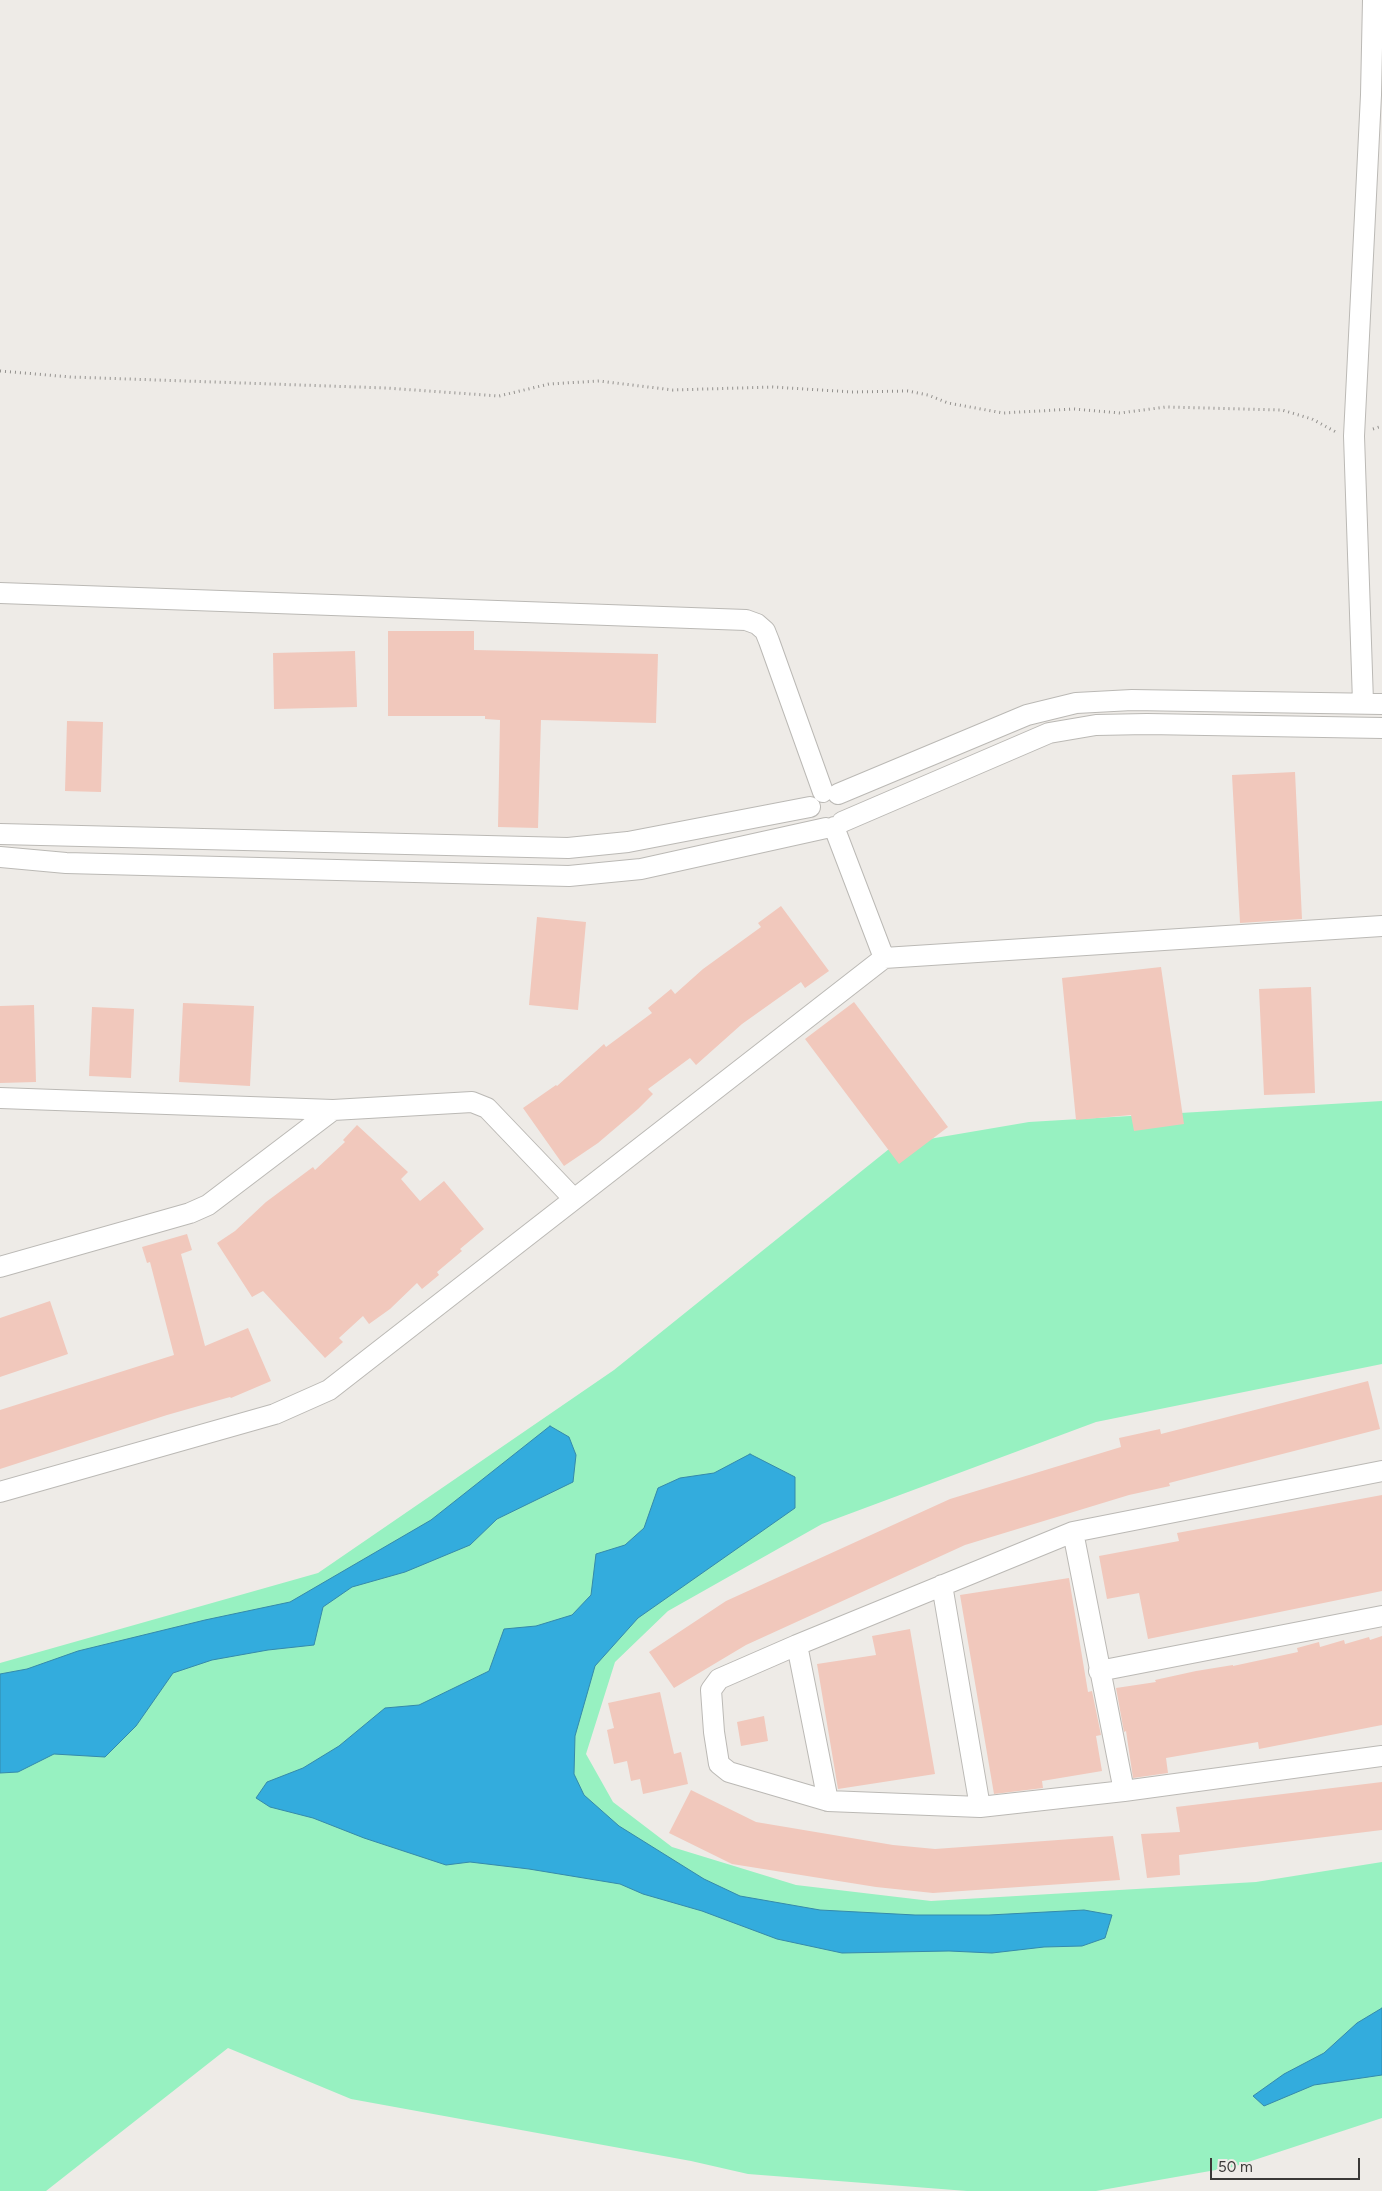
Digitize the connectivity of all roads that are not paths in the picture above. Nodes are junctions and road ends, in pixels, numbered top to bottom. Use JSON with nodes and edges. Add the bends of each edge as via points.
{"nodes":[{"id":1,"x":1373,"y":0,"type":"edge"},
{"id":2,"x":0,"y":593,"type":"edge"},
{"id":3,"x":1372,"y":703,"type":"edge"},
{"id":4,"x":1382,"y":728,"type":"edge"},
{"id":5,"x":824,"y":798,"type":"junction"},
{"id":6,"x":834,"y":826,"type":"junction"},
{"id":7,"x":0,"y":834,"type":"edge"},
{"id":8,"x":268,"y":841,"type":"junction"},
{"id":9,"x":0,"y":857,"type":"edge"},
{"id":10,"x":267,"y":868,"type":"junction"},
{"id":11,"x":1382,"y":926,"type":"edge"},
{"id":12,"x":884,"y":958,"type":"junction"},
{"id":13,"x":0,"y":1098,"type":"edge"},
{"id":14,"x":333,"y":1110,"type":"junction"},
{"id":15,"x":574,"y":1199,"type":"junction"},
{"id":16,"x":0,"y":1267,"type":"edge"},
{"id":17,"x":1382,"y":1471,"type":"edge"},
{"id":18,"x":0,"y":1492,"type":"edge"},
{"id":19,"x":1073,"y":1532,"type":"junction"},
{"id":20,"x":942,"y":1585,"type":"junction"},
{"id":21,"x":1382,"y":1616,"type":"edge"},
{"id":22,"x":797,"y":1645,"type":"junction"},
{"id":23,"x":1099,"y":1670,"type":"junction"},
{"id":24,"x":1382,"y":1756,"type":"edge"},
{"id":25,"x":1124,"y":1791,"type":"junction"},
{"id":26,"x":828,"y":1801,"type":"junction"},
{"id":27,"x":980,"y":1807,"type":"junction"}],
"edges":[{"from":1,"to":3,"type":"street","via":[[1354,436]]},
{"from":2,"to":5,"type":"street","via":[[746,620],[758,624],[765,631]]},
{"from":3,"to":5,"type":"street","via":[[1132,700],[1076,703],[1026,715]]},
{"from":4,"to":6,"type":"street","via":[[1147,724],[1096,725],[1049,732]]},
{"from":5,"to":6,"type":"street","via":[[812,818],[816,823]]},
{"from":5,"to":6,"type":"street","via":[[846,804],[846,816]]},
{"from":5,"to":8,"type":"street","via":[[628,842],[568,848]]},
{"from":6,"to":10,"type":"street","via":[[641,869],[569,876]]},
{"from":6,"to":12,"type":"street"},
{"from":7,"to":8,"type":"street"},
{"from":8,"to":10,"type":"street"},
{"from":9,"to":10,"type":"street","via":[[66,863]]},
{"from":11,"to":12,"type":"street"},
{"from":12,"to":15,"type":"street"},
{"from":13,"to":14,"type":"street"},
{"from":14,"to":15,"type":"street","via":[[472,1102],[487,1108]]},
{"from":14,"to":16,"type":"street","via":[[225,1194],[199,1209]]},
{"from":15,"to":18,"type":"street","via":[[329,1390],[275,1414]]},
{"from":17,"to":19,"type":"street"},
{"from":19,"to":20,"type":"street"},
{"from":19,"to":23,"type":"street"},
{"from":20,"to":22,"type":"street"},
{"from":20,"to":27,"type":"street"},
{"from":21,"to":23,"type":"street"},
{"from":22,"to":26,"type":"street"},
{"from":22,"to":26,"type":"street","via":[[719,1679],[711,1690],[716,1758],[729,1772]]},
{"from":23,"to":25,"type":"street"},
{"from":24,"to":25,"type":"street"},
{"from":25,"to":27,"type":"street"},
{"from":26,"to":27,"type":"street"}]}
